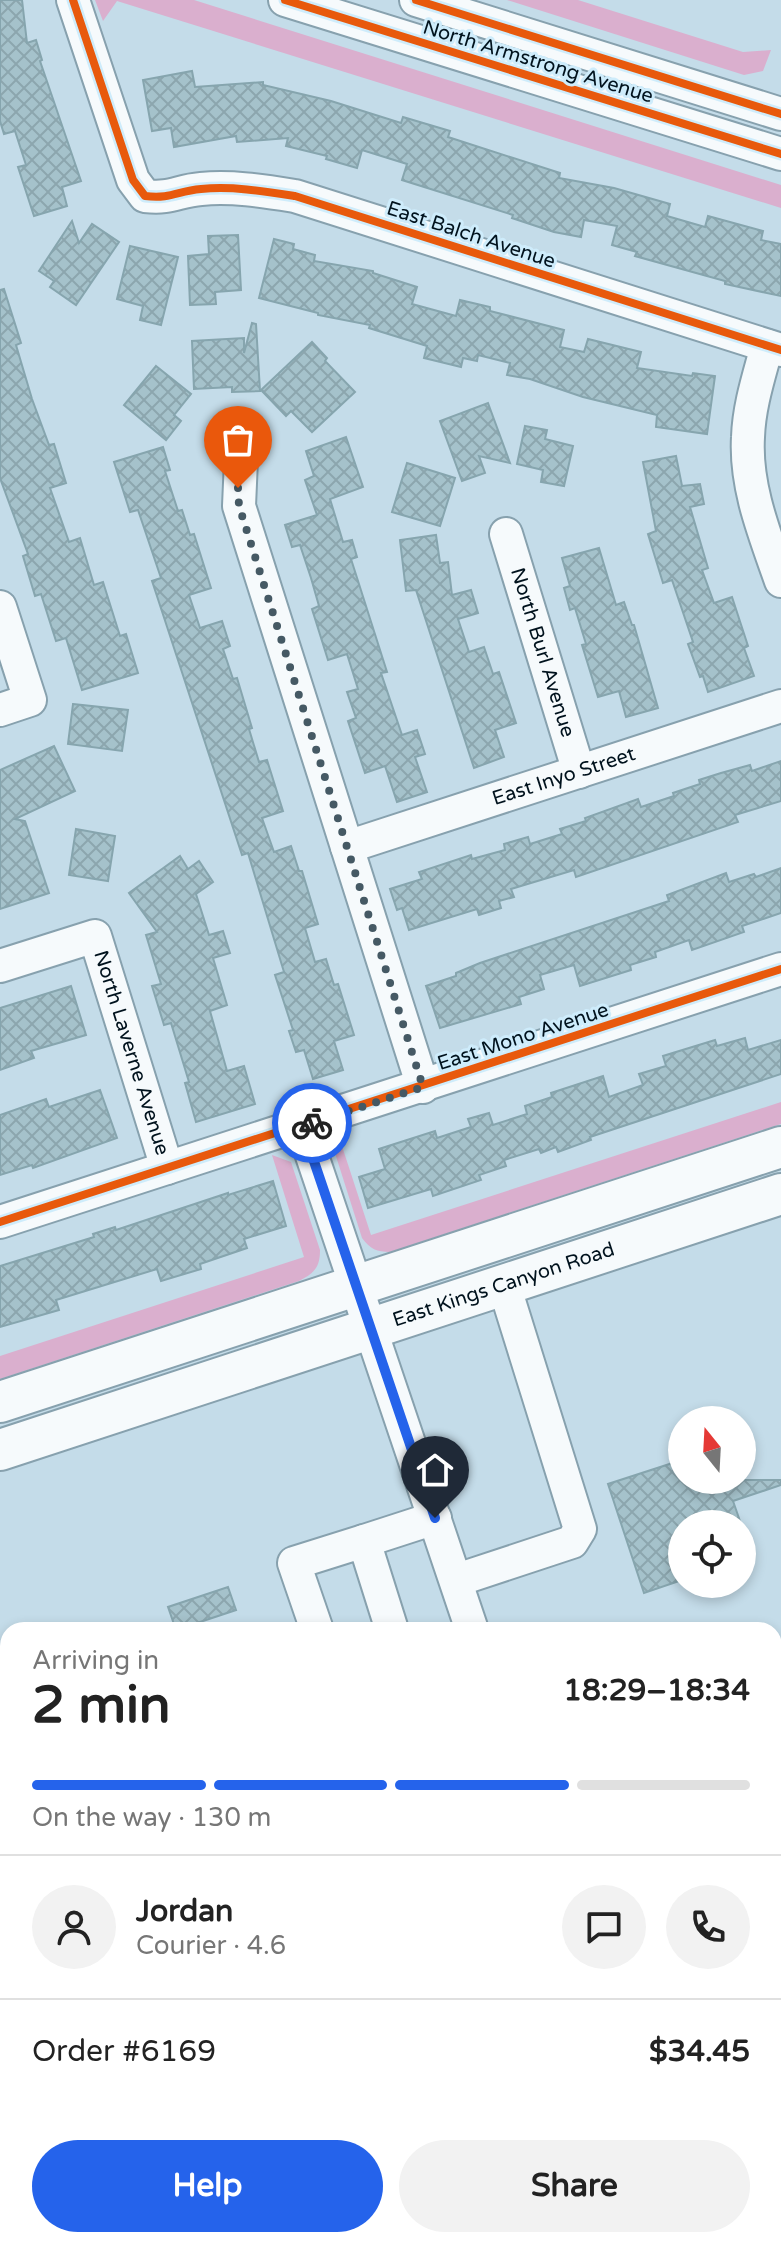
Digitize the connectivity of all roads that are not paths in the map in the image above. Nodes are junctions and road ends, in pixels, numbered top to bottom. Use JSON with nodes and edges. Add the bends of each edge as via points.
{"nodes":[{"id":1,"x":73,"y":0,"type":"edge"},
{"id":2,"x":285,"y":0,"type":"edge"},
{"id":3,"x":416,"y":0,"type":"edge"},
{"id":4,"x":780,"y":108,"type":"edge"},
{"id":5,"x":781,"y":154,"type":"edge"},
{"id":6,"x":774,"y":348,"type":"edge"},
{"id":7,"x":241,"y":460,"type":"dead end"},
{"id":8,"x":506,"y":534,"type":"dead end"},
{"id":9,"x":781,"y":581,"type":"edge"},
{"id":10,"x":0,"y":607,"type":"edge"},
{"id":11,"x":15,"y":705,"type":"edge"},
{"id":12,"x":781,"y":706,"type":"edge"},
{"id":13,"x":579,"y":772,"type":"junction"},
{"id":14,"x":347,"y":847,"type":"junction"},
{"id":15,"x":0,"y":966,"type":"edge"},
{"id":16,"x":781,"y":969,"type":"edge"},
{"id":17,"x":423,"y":1087,"type":"junction"},
{"id":18,"x":302,"y":1126,"type":"junction"},
{"id":19,"x":781,"y":1147,"type":"edge"},
{"id":20,"x":167,"y":1168,"type":"junction"},
{"id":21,"x":781,"y":1194,"type":"edge"},
{"id":22,"x":0,"y":1222,"type":"edge"},
{"id":23,"x":504,"y":1285,"type":"junction"},
{"id":24,"x":355,"y":1287,"type":"junction"},
{"id":25,"x":369,"y":1328,"type":"junction"},
{"id":26,"x":0,"y":1402,"type":"edge"},
{"id":27,"x":0,"y":1450,"type":"edge"},
{"id":28,"x":435,"y":1518,"type":"junction"},
{"id":29,"x":364,"y":1541,"type":"junction"},
{"id":30,"x":457,"y":1580,"type":"junction"},
{"id":31,"x":314,"y":1622,"type":"edge"},
{"id":32,"x":389,"y":1622,"type":"edge"},
{"id":33,"x":470,"y":1622,"type":"edge"}],
"edges":[{"from":1,"to":6,"type":"street","name":"East Balch Avenue","via":[[133,180],[145,196],[244,188],[295,196]]},
{"from":2,"to":5,"type":"street","name":"North Armstrong Avenue"},
{"from":3,"to":4,"type":"street","name":"North Armstrong Avenue"},
{"from":6,"to":9,"type":"street","via":[[753,397],[747,459],[760,522]]},
{"from":7,"to":14,"type":"street","via":[[239,506]]},
{"from":8,"to":13,"type":"street","name":"North Burl Avenue"},
{"from":10,"to":11,"type":"street"},
{"from":12,"to":13,"type":"street","name":"East Inyo Street"},
{"from":13,"to":14,"type":"street","name":"East Inyo Street"},
{"from":14,"to":17,"type":"street"},
{"from":15,"to":20,"type":"street","name":"North Laverne Avenue","via":[[95,936]]},
{"from":16,"to":17,"type":"street","name":"East Mono Avenue"},
{"from":17,"to":18,"type":"street","name":"East Mono Avenue"},
{"from":18,"to":20,"type":"street","name":"East Mono Avenue"},
{"from":18,"to":24,"type":"street"},
{"from":19,"to":24,"type":"main road"},
{"from":20,"to":22,"type":"street","name":"East Mono Avenue"},
{"from":21,"to":23,"type":"main road","name":"East Kings Canyon Road"},
{"from":23,"to":25,"type":"main road","name":"East Kings Canyon Road"},
{"from":23,"to":30,"type":"street","via":[[580,1529],[572,1542]]},
{"from":24,"to":25,"type":"street"},
{"from":24,"to":26,"type":"main road"},
{"from":25,"to":27,"type":"main road","name":"East Kings Canyon Road"},
{"from":25,"to":28,"type":"street"},
{"from":28,"to":29,"type":"street"},
{"from":28,"to":30,"type":"street"},
{"from":29,"to":31,"type":"street","via":[[294,1563]]},
{"from":29,"to":32,"type":"street"},
{"from":30,"to":33,"type":"street"}]}
